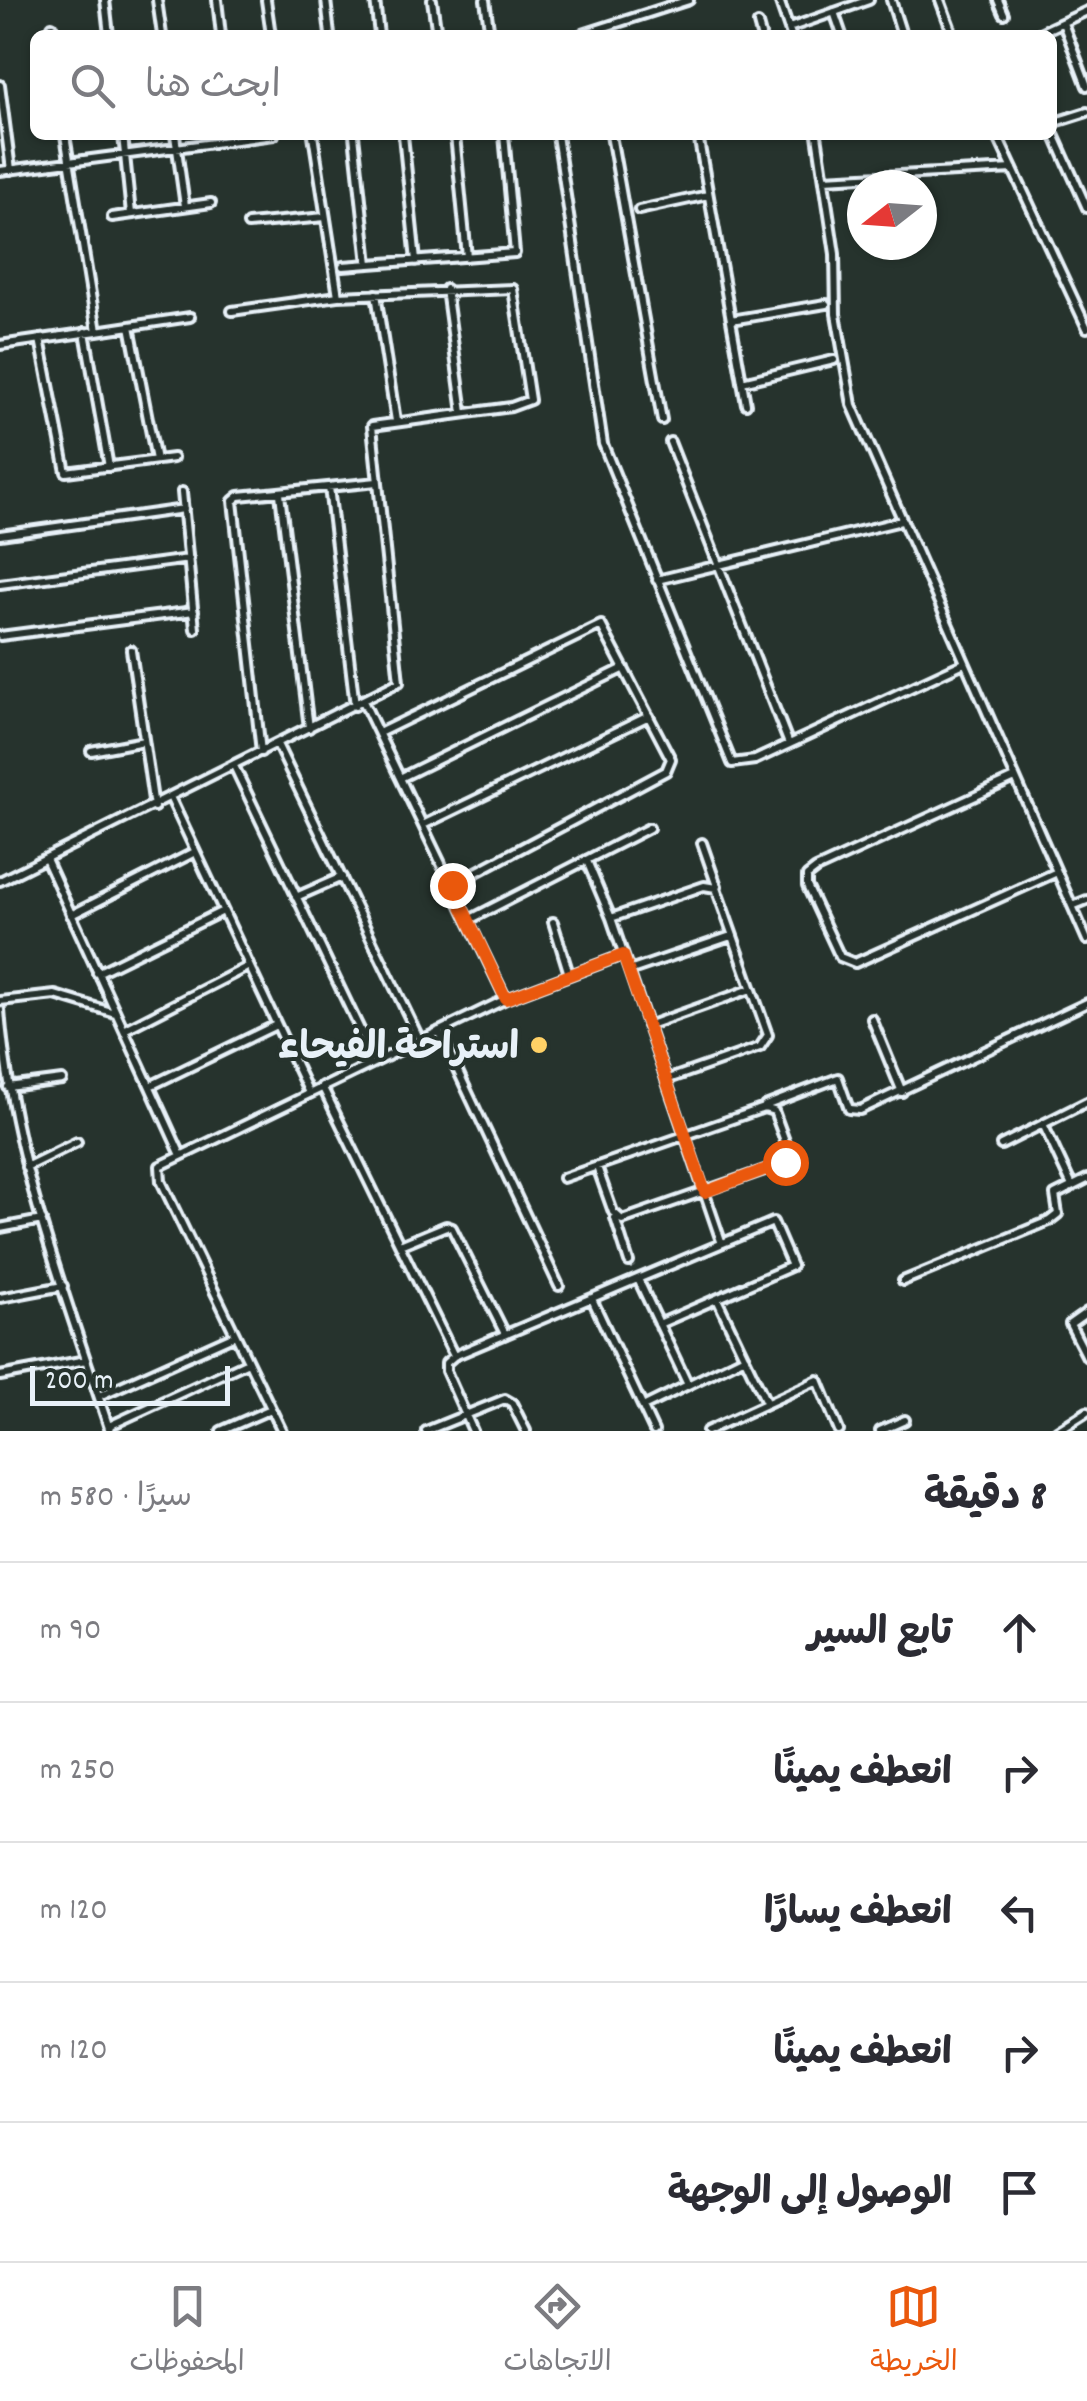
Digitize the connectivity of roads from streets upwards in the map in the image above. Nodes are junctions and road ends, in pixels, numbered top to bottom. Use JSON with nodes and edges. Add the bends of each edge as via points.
{"nodes":[{"id":1,"x":104,"y":0,"type":"edge"},
{"id":2,"x":156,"y":0,"type":"edge"},
{"id":3,"x":217,"y":0,"type":"edge"},
{"id":4,"x":266,"y":0,"type":"edge"},
{"id":5,"x":326,"y":0,"type":"edge"},
{"id":6,"x":375,"y":0,"type":"edge"},
{"id":7,"x":432,"y":0,"type":"edge"},
{"id":8,"x":485,"y":0,"type":"edge"},
{"id":9,"x":689,"y":0,"type":"edge"},
{"id":10,"x":779,"y":0,"type":"edge"},
{"id":11,"x":869,"y":0,"type":"edge"},
{"id":12,"x":890,"y":0,"type":"edge"},
{"id":13,"x":940,"y":0,"type":"edge"},
{"id":14,"x":998,"y":0,"type":"edge"},
{"id":15,"x":1087,"y":11,"type":"edge"},
{"id":16,"x":834,"y":12,"type":"junction"},
{"id":17,"x":1004,"y":14,"type":"dead end"},
{"id":18,"x":1063,"y":23,"type":"junction"},
{"id":19,"x":758,"y":24,"type":"dead end"},
{"id":20,"x":108,"y":30,"type":"edge"},
{"id":21,"x":161,"y":30,"type":"edge"},
{"id":22,"x":221,"y":30,"type":"edge"},
{"id":23,"x":270,"y":30,"type":"edge"},
{"id":24,"x":329,"y":30,"type":"edge"},
{"id":25,"x":378,"y":30,"type":"edge"},
{"id":26,"x":436,"y":30,"type":"edge"},
{"id":27,"x":489,"y":30,"type":"edge"},
{"id":28,"x":596,"y":30,"type":"edge"},
{"id":29,"x":760,"y":30,"type":"edge"},
{"id":30,"x":789,"y":30,"type":"edge"},
{"id":31,"x":794,"y":30,"type":"edge"},
{"id":32,"x":840,"y":30,"type":"edge"},
{"id":33,"x":900,"y":30,"type":"edge"},
{"id":34,"x":951,"y":30,"type":"edge"},
{"id":35,"x":1046,"y":30,"type":"edge"},
{"id":36,"x":0,"y":85,"type":"edge"},
{"id":37,"x":1087,"y":86,"type":"edge"},
{"id":38,"x":1087,"y":112,"type":"edge"},
{"id":39,"x":1057,"y":122,"type":"edge"},
{"id":40,"x":1057,"y":136,"type":"edge"},
{"id":41,"x":67,"y":140,"type":"edge"},
{"id":42,"x":123,"y":140,"type":"edge"},
{"id":43,"x":176,"y":140,"type":"edge"},
{"id":44,"x":223,"y":140,"type":"edge"},
{"id":45,"x":314,"y":140,"type":"edge"},
{"id":46,"x":355,"y":140,"type":"edge"},
{"id":47,"x":404,"y":140,"type":"edge"},
{"id":48,"x":455,"y":140,"type":"edge"},
{"id":49,"x":505,"y":140,"type":"edge"},
{"id":50,"x":558,"y":140,"type":"edge"},
{"id":51,"x":612,"y":140,"type":"edge"},
{"id":52,"x":699,"y":140,"type":"edge"},
{"id":53,"x":818,"y":140,"type":"edge"},
{"id":54,"x":999,"y":140,"type":"edge"},
{"id":55,"x":177,"y":148,"type":"junction"},
{"id":56,"x":125,"y":155,"type":"junction"},
{"id":57,"x":69,"y":162,"type":"junction"},
{"id":58,"x":1013,"y":169,"type":"junction"},
{"id":59,"x":10,"y":170,"type":"junction"},
{"id":60,"x":0,"y":171,"type":"edge"},
{"id":61,"x":824,"y":179,"type":"junction"},
{"id":62,"x":708,"y":194,"type":"junction"},
{"id":63,"x":211,"y":203,"type":"dead end"},
{"id":64,"x":185,"y":206,"type":"junction"},
{"id":65,"x":1087,"y":208,"type":"edge"},
{"id":66,"x":639,"y":210,"type":"dead end"},
{"id":67,"x":131,"y":214,"type":"junction"},
{"id":68,"x":112,"y":217,"type":"dead end"},
{"id":69,"x":325,"y":218,"type":"junction"},
{"id":70,"x":248,"y":224,"type":"dead end"},
{"id":71,"x":467,"y":257,"type":"junction"},
{"id":72,"x":416,"y":261,"type":"junction"},
{"id":73,"x":368,"y":264,"type":"junction"},
{"id":74,"x":343,"y":266,"type":"dead end"},
{"id":75,"x":446,"y":289,"type":"junction"},
{"id":76,"x":376,"y":294,"type":"junction"},
{"id":77,"x":338,"y":296,"type":"junction"},
{"id":78,"x":826,"y":304,"type":"dead end"},
{"id":79,"x":232,"y":311,"type":"dead end"},
{"id":80,"x":190,"y":316,"type":"dead end"},
{"id":81,"x":730,"y":320,"type":"junction"},
{"id":82,"x":130,"y":326,"type":"junction"},
{"id":83,"x":1087,"y":328,"type":"edge"},
{"id":84,"x":98,"y":330,"type":"junction"},
{"id":85,"x":85,"y":332,"type":"junction"},
{"id":86,"x":40,"y":339,"type":"junction"},
{"id":87,"x":0,"y":344,"type":"edge"},
{"id":88,"x":834,"y":360,"type":"dead end"},
{"id":89,"x":742,"y":382,"type":"junction"},
{"id":90,"x":746,"y":404,"type":"dead end"},
{"id":91,"x":463,"y":413,"type":"junction"},
{"id":92,"x":662,"y":420,"type":"dead end"},
{"id":93,"x":396,"y":421,"type":"junction"},
{"id":94,"x":670,"y":442,"type":"dead end"},
{"id":95,"x":173,"y":458,"type":"dead end"},
{"id":96,"x":156,"y":460,"type":"junction"},
{"id":97,"x":109,"y":467,"type":"junction"},
{"id":98,"x":377,"y":482,"type":"junction"},
{"id":99,"x":329,"y":488,"type":"junction"},
{"id":100,"x":182,"y":492,"type":"dead end"},
{"id":101,"x":280,"y":494,"type":"junction"},
{"id":102,"x":184,"y":509,"type":"junction"},
{"id":103,"x":902,"y":521,"type":"junction"},
{"id":104,"x":0,"y":535,"type":"edge"},
{"id":105,"x":189,"y":559,"type":"junction"},
{"id":106,"x":718,"y":565,"type":"junction"},
{"id":107,"x":658,"y":580,"type":"junction"},
{"id":108,"x":0,"y":584,"type":"edge"},
{"id":109,"x":194,"y":611,"type":"junction"},
{"id":110,"x":196,"y":629,"type":"dead end"},
{"id":111,"x":0,"y":636,"type":"edge"},
{"id":112,"x":131,"y":650,"type":"dead end"},
{"id":113,"x":964,"y":663,"type":"junction"},
{"id":114,"x":624,"y":668,"type":"junction"},
{"id":115,"x":363,"y":701,"type":"junction"},
{"id":116,"x":355,"y":706,"type":"junction"},
{"id":117,"x":648,"y":716,"type":"junction"},
{"id":118,"x":309,"y":728,"type":"junction"},
{"id":119,"x":379,"y":733,"type":"junction"},
{"id":120,"x":144,"y":741,"type":"junction"},
{"id":121,"x":277,"y":744,"type":"junction"},
{"id":122,"x":789,"y":744,"type":"junction"},
{"id":123,"x":91,"y":751,"type":"dead end"},
{"id":124,"x":261,"y":752,"type":"junction"},
{"id":125,"x":235,"y":768,"type":"junction"},
{"id":126,"x":400,"y":778,"type":"junction"},
{"id":127,"x":1015,"y":778,"type":"junction"},
{"id":128,"x":171,"y":798,"type":"junction"},
{"id":129,"x":154,"y":807,"type":"junction"},
{"id":130,"x":423,"y":824,"type":"junction"},
{"id":131,"x":650,"y":828,"type":"dead end"},
{"id":132,"x":702,"y":843,"type":"dead end"},
{"id":133,"x":195,"y":852,"type":"junction"},
{"id":134,"x":47,"y":860,"type":"junction"},
{"id":135,"x":587,"y":861,"type":"junction"},
{"id":136,"x":1057,"y":872,"type":"junction"},
{"id":137,"x":342,"y":877,"type":"junction"},
{"id":138,"x":0,"y":881,"type":"edge"},
{"id":139,"x":452,"y":885,"type":"junction"},
{"id":140,"x":718,"y":892,"type":"junction"},
{"id":141,"x":296,"y":897,"type":"junction"},
{"id":142,"x":1087,"y":900,"type":"edge"},
{"id":143,"x":1072,"y":906,"type":"junction"},
{"id":144,"x":223,"y":911,"type":"junction"},
{"id":145,"x":70,"y":915,"type":"junction"},
{"id":146,"x":612,"y":918,"type":"junction"},
{"id":147,"x":469,"y":920,"type":"junction"},
{"id":148,"x":553,"y":922,"type":"dead end"},
{"id":149,"x":732,"y":936,"type":"junction"},
{"id":150,"x":1087,"y":940,"type":"edge"},
{"id":151,"x":623,"y":955,"type":"junction"},
{"id":152,"x":249,"y":966,"type":"junction"},
{"id":153,"x":629,"y":971,"type":"junction"},
{"id":154,"x":97,"y":973,"type":"junction"},
{"id":155,"x":569,"y":974,"type":"junction"},
{"id":156,"x":751,"y":988,"type":"junction"},
{"id":157,"x":506,"y":999,"type":"junction"},
{"id":158,"x":0,"y":1001,"type":"edge"},
{"id":159,"x":1087,"y":1003,"type":"edge"},
{"id":160,"x":0,"y":1010,"type":"edge"},
{"id":161,"x":115,"y":1013,"type":"junction"},
{"id":162,"x":872,"y":1019,"type":"dead end"},
{"id":163,"x":276,"y":1024,"type":"junction"},
{"id":164,"x":647,"y":1026,"type":"junction"},
{"id":165,"x":124,"y":1030,"type":"junction"},
{"id":166,"x":439,"y":1032,"type":"junction"},
{"id":167,"x":1,"y":1034,"type":"edge"},
{"id":168,"x":420,"y":1040,"type":"junction"},
{"id":169,"x":375,"y":1062,"type":"junction"},
{"id":170,"x":62,"y":1080,"type":"dead end"},
{"id":171,"x":666,"y":1080,"type":"junction"},
{"id":172,"x":150,"y":1086,"type":"junction"},
{"id":173,"x":322,"y":1086,"type":"junction"},
{"id":174,"x":9,"y":1091,"type":"junction"},
{"id":175,"x":902,"y":1092,"type":"junction"},
{"id":176,"x":308,"y":1093,"type":"junction"},
{"id":177,"x":0,"y":1096,"type":"edge"},
{"id":178,"x":1087,"y":1102,"type":"edge"},
{"id":179,"x":758,"y":1110,"type":"junction"},
{"id":180,"x":1043,"y":1124,"type":"junction"},
{"id":181,"x":685,"y":1135,"type":"junction"},
{"id":182,"x":77,"y":1142,"type":"dead end"},
{"id":183,"x":1001,"y":1145,"type":"dead end"},
{"id":184,"x":180,"y":1153,"type":"junction"},
{"id":185,"x":26,"y":1167,"type":"junction"},
{"id":186,"x":597,"y":1167,"type":"junction"},
{"id":187,"x":563,"y":1178,"type":"dead end"},
{"id":188,"x":1087,"y":1179,"type":"edge"},
{"id":189,"x":1072,"y":1186,"type":"junction"},
{"id":190,"x":705,"y":1192,"type":"junction"},
{"id":191,"x":613,"y":1212,"type":"junction"},
{"id":192,"x":42,"y":1220,"type":"junction"},
{"id":193,"x":0,"y":1228,"type":"edge"},
{"id":194,"x":721,"y":1242,"type":"junction"},
{"id":195,"x":400,"y":1245,"type":"junction"},
{"id":196,"x":629,"y":1262,"type":"dead end"},
{"id":197,"x":638,"y":1279,"type":"junction"},
{"id":198,"x":903,"y":1281,"type":"dead end"},
{"id":199,"x":63,"y":1286,"type":"junction"},
{"id":200,"x":559,"y":1286,"type":"dead end"},
{"id":201,"x":0,"y":1298,"type":"edge"},
{"id":202,"x":592,"y":1299,"type":"junction"},
{"id":203,"x":717,"y":1299,"type":"junction"},
{"id":204,"x":1087,"y":1312,"type":"edge"},
{"id":205,"x":659,"y":1324,"type":"junction"},
{"id":206,"x":505,"y":1334,"type":"junction"},
{"id":207,"x":235,"y":1335,"type":"junction"},
{"id":208,"x":454,"y":1356,"type":"junction"},
{"id":209,"x":745,"y":1358,"type":"junction"},
{"id":210,"x":1087,"y":1358,"type":"edge"},
{"id":211,"x":86,"y":1360,"type":"junction"},
{"id":212,"x":248,"y":1362,"type":"junction"},
{"id":213,"x":0,"y":1376,"type":"edge"},
{"id":214,"x":688,"y":1385,"type":"junction"},
{"id":215,"x":100,"y":1396,"type":"junction"},
{"id":216,"x":766,"y":1402,"type":"junction"},
{"id":217,"x":643,"y":1407,"type":"junction"},
{"id":218,"x":271,"y":1409,"type":"junction"},
{"id":219,"x":1087,"y":1412,"type":"edge"},
{"id":220,"x":466,"y":1414,"type":"junction"},
{"id":221,"x":906,"y":1420,"type":"dead end"},
{"id":222,"x":110,"y":1429,"type":"edge"},
{"id":223,"x":838,"y":1429,"type":"edge"},
{"id":224,"x":221,"y":1431,"type":"edge"},
{"id":225,"x":282,"y":1431,"type":"edge"},
{"id":226,"x":426,"y":1431,"type":"edge"},
{"id":227,"x":473,"y":1431,"type":"edge"},
{"id":228,"x":526,"y":1431,"type":"edge"},
{"id":229,"x":654,"y":1431,"type":"edge"},
{"id":230,"x":708,"y":1431,"type":"edge"},
{"id":231,"x":827,"y":1431,"type":"edge"},
{"id":232,"x":880,"y":1431,"type":"edge"},
{"id":233,"x":1057,"y":1431,"type":"edge"}],
"edges":[{"from":1,"to":20,"type":"street"},
{"from":2,"to":21,"type":"street"},
{"from":3,"to":22,"type":"street"},
{"from":4,"to":23,"type":"street"},
{"from":5,"to":24,"type":"street"},
{"from":6,"to":25,"type":"street"},
{"from":7,"to":26,"type":"street"},
{"from":8,"to":27,"type":"street"},
{"from":9,"to":28,"type":"street"},
{"from":10,"to":30,"type":"street"},
{"from":11,"to":16,"type":"street"},
{"from":12,"to":33,"type":"street"},
{"from":13,"to":34,"type":"street"},
{"from":14,"to":17,"type":"street"},
{"from":15,"to":18,"type":"street"},
{"from":16,"to":31,"type":"street"},
{"from":16,"to":32,"type":"street"},
{"from":18,"to":35,"type":"street"},
{"from":18,"to":37,"type":"street"},
{"from":19,"to":29,"type":"street"},
{"from":36,"to":59,"type":"street"},
{"from":38,"to":39,"type":"street"},
{"from":40,"to":65,"type":"street"},
{"from":41,"to":57,"type":"street"},
{"from":42,"to":56,"type":"street"},
{"from":43,"to":55,"type":"street"},
{"from":44,"to":55,"type":"street"},
{"from":45,"to":69,"type":"street"},
{"from":46,"to":73,"type":"street"},
{"from":47,"to":72,"type":"street"},
{"from":48,"to":71,"type":"street"},
{"from":49,"to":71,"type":"street","via":[[516,249],[511,255]]},
{"from":50,"to":107,"type":"street","via":[[603,444]]},
{"from":51,"to":92,"type":"street"},
{"from":52,"to":62,"type":"street"},
{"from":53,"to":61,"type":"street"},
{"from":54,"to":58,"type":"street"},
{"from":55,"to":56,"type":"street"},
{"from":55,"to":64,"type":"street"},
{"from":56,"to":57,"type":"street"},
{"from":56,"to":67,"type":"street"},
{"from":57,"to":59,"type":"street"},
{"from":57,"to":84,"type":"street"},
{"from":58,"to":61,"type":"street"},
{"from":58,"to":83,"type":"street"},
{"from":59,"to":60,"type":"street"},
{"from":61,"to":103,"type":"street","via":[[848,392]]},
{"from":62,"to":66,"type":"street"},
{"from":62,"to":81,"type":"street"},
{"from":63,"to":64,"type":"street"},
{"from":64,"to":67,"type":"street"},
{"from":67,"to":68,"type":"street"},
{"from":69,"to":70,"type":"street"},
{"from":69,"to":77,"type":"street"},
{"from":71,"to":72,"type":"street"},
{"from":72,"to":73,"type":"street"},
{"from":73,"to":74,"type":"street"},
{"from":75,"to":76,"type":"street"},
{"from":75,"to":91,"type":"street"},
{"from":75,"to":91,"type":"street","via":[[512,290],[530,394],[524,404]]},
{"from":76,"to":77,"type":"street"},
{"from":76,"to":93,"type":"street"},
{"from":77,"to":79,"type":"street"},
{"from":78,"to":81,"type":"street"},
{"from":80,"to":82,"type":"street"},
{"from":81,"to":89,"type":"street"},
{"from":82,"to":84,"type":"street"},
{"from":82,"to":96,"type":"street"},
{"from":84,"to":85,"type":"street"},
{"from":85,"to":86,"type":"street"},
{"from":85,"to":97,"type":"street"},
{"from":86,"to":87,"type":"street"},
{"from":86,"to":97,"type":"street","via":[[64,470]]},
{"from":88,"to":89,"type":"street"},
{"from":89,"to":90,"type":"street"},
{"from":91,"to":93,"type":"street"},
{"from":93,"to":98,"type":"street","via":[[370,430]]},
{"from":94,"to":106,"type":"street"},
{"from":95,"to":96,"type":"street"},
{"from":96,"to":97,"type":"street"},
{"from":98,"to":99,"type":"street"},
{"from":98,"to":115,"type":"street","via":[[400,680]]},
{"from":99,"to":101,"type":"street"},
{"from":99,"to":116,"type":"street"},
{"from":100,"to":102,"type":"street"},
{"from":101,"to":118,"type":"street"},
{"from":101,"to":124,"type":"street","via":[[239,496],[232,505]]},
{"from":102,"to":104,"type":"street"},
{"from":102,"to":105,"type":"street"},
{"from":103,"to":106,"type":"street"},
{"from":103,"to":113,"type":"street"},
{"from":105,"to":108,"type":"street"},
{"from":105,"to":109,"type":"street"},
{"from":106,"to":107,"type":"street"},
{"from":106,"to":122,"type":"street"},
{"from":107,"to":122,"type":"street","via":[[732,764]]},
{"from":109,"to":110,"type":"street"},
{"from":109,"to":111,"type":"street"},
{"from":112,"to":120,"type":"street"},
{"from":113,"to":122,"type":"street"},
{"from":113,"to":127,"type":"street"},
{"from":114,"to":117,"type":"street"},
{"from":114,"to":119,"type":"street","via":[[598,625]]},
{"from":114,"to":126,"type":"street"},
{"from":115,"to":116,"type":"street"},
{"from":115,"to":119,"type":"street"},
{"from":116,"to":118,"type":"street"},
{"from":117,"to":130,"type":"street"},
{"from":117,"to":139,"type":"street","via":[[671,760],[666,770]]},
{"from":118,"to":121,"type":"street"},
{"from":119,"to":126,"type":"street"},
{"from":120,"to":123,"type":"street"},
{"from":120,"to":129,"type":"street"},
{"from":121,"to":124,"type":"street"},
{"from":121,"to":137,"type":"street"},
{"from":124,"to":125,"type":"street"},
{"from":125,"to":128,"type":"street"},
{"from":125,"to":141,"type":"street"},
{"from":126,"to":130,"type":"street"},
{"from":127,"to":136,"type":"street"},
{"from":127,"to":136,"type":"street","via":[[816,869],[807,886],[840,957],[855,964]]},
{"from":128,"to":129,"type":"street"},
{"from":128,"to":133,"type":"street"},
{"from":129,"to":134,"type":"street"},
{"from":130,"to":139,"type":"street"},
{"from":131,"to":135,"type":"street"},
{"from":132,"to":140,"type":"street"},
{"from":133,"to":144,"type":"street"},
{"from":133,"to":145,"type":"street"},
{"from":134,"to":138,"type":"street"},
{"from":134,"to":145,"type":"street"},
{"from":135,"to":146,"type":"street"},
{"from":135,"to":147,"type":"street"},
{"from":136,"to":143,"type":"street"},
{"from":137,"to":141,"type":"street"},
{"from":137,"to":168,"type":"street"},
{"from":139,"to":147,"type":"street"},
{"from":140,"to":146,"type":"street","via":[[704,886]]},
{"from":140,"to":149,"type":"street"},
{"from":141,"to":169,"type":"street"},
{"from":142,"to":143,"type":"street"},
{"from":143,"to":150,"type":"street"},
{"from":144,"to":152,"type":"street"},
{"from":144,"to":154,"type":"street"},
{"from":145,"to":154,"type":"street"},
{"from":146,"to":151,"type":"street"},
{"from":147,"to":157,"type":"street"},
{"from":148,"to":155,"type":"street"},
{"from":149,"to":153,"type":"street"},
{"from":149,"to":156,"type":"street"},
{"from":151,"to":153,"type":"street"},
{"from":151,"to":155,"type":"street"},
{"from":152,"to":163,"type":"street"},
{"from":152,"to":165,"type":"street"},
{"from":153,"to":164,"type":"street"},
{"from":154,"to":161,"type":"street"},
{"from":155,"to":157,"type":"street"},
{"from":156,"to":164,"type":"street"},
{"from":156,"to":171,"type":"street","via":[[766,1042]]},
{"from":157,"to":166,"type":"street"},
{"from":158,"to":161,"type":"street","via":[[55,995]]},
{"from":159,"to":175,"type":"street"},
{"from":160,"to":167,"type":"street"},
{"from":161,"to":165,"type":"street"},
{"from":162,"to":175,"type":"street"},
{"from":163,"to":172,"type":"street"},
{"from":163,"to":176,"type":"street"},
{"from":164,"to":171,"type":"street"},
{"from":165,"to":172,"type":"street"},
{"from":166,"to":168,"type":"street"},
{"from":166,"to":200,"type":"street"},
{"from":167,"to":174,"type":"street"},
{"from":168,"to":169,"type":"street"},
{"from":169,"to":173,"type":"street"},
{"from":170,"to":174,"type":"street"},
{"from":171,"to":181,"type":"street"},
{"from":172,"to":184,"type":"street"},
{"from":173,"to":176,"type":"street"},
{"from":173,"to":195,"type":"street"},
{"from":174,"to":177,"type":"street"},
{"from":174,"to":185,"type":"street"},
{"from":175,"to":179,"type":"street","via":[[853,1110],[838,1078]]},
{"from":176,"to":184,"type":"street"},
{"from":178,"to":180,"type":"street"},
{"from":179,"to":181,"type":"street"},
{"from":179,"to":190,"type":"street","via":[[774,1112],[787,1160]]},
{"from":180,"to":183,"type":"street"},
{"from":180,"to":189,"type":"street"},
{"from":181,"to":186,"type":"street"},
{"from":181,"to":190,"type":"street"},
{"from":182,"to":185,"type":"street"},
{"from":184,"to":207,"type":"street","via":[[160,1166],[159,1175]]},
{"from":185,"to":192,"type":"street"},
{"from":186,"to":187,"type":"street"},
{"from":186,"to":191,"type":"street"},
{"from":188,"to":189,"type":"street"},
{"from":189,"to":198,"type":"street","via":[[1055,1194],[1058,1214],[1049,1221]]},
{"from":190,"to":191,"type":"street","via":[[625,1219]]},
{"from":190,"to":194,"type":"street"},
{"from":191,"to":196,"type":"street"},
{"from":192,"to":193,"type":"street"},
{"from":192,"to":199,"type":"street"},
{"from":194,"to":197,"type":"street"},
{"from":194,"to":203,"type":"street","via":[[774,1222],[792,1266]]},
{"from":195,"to":206,"type":"street","via":[[452,1228]]},
{"from":195,"to":208,"type":"street"},
{"from":197,"to":202,"type":"street"},
{"from":197,"to":205,"type":"street"},
{"from":199,"to":201,"type":"street"},
{"from":199,"to":211,"type":"street"},
{"from":202,"to":206,"type":"street"},
{"from":202,"to":217,"type":"street"},
{"from":203,"to":205,"type":"street"},
{"from":203,"to":209,"type":"street"},
{"from":204,"to":210,"type":"street","via":[[1070,1324]]},
{"from":205,"to":214,"type":"street"},
{"from":206,"to":208,"type":"street"},
{"from":207,"to":212,"type":"street"},
{"from":207,"to":215,"type":"street"},
{"from":208,"to":220,"type":"street","via":[[446,1371]]},
{"from":209,"to":214,"type":"street"},
{"from":209,"to":216,"type":"street"},
{"from":211,"to":213,"type":"street"},
{"from":211,"to":215,"type":"street"},
{"from":212,"to":218,"type":"street"},
{"from":212,"to":222,"type":"street"},
{"from":214,"to":217,"type":"street"},
{"from":215,"to":222,"type":"street"},
{"from":216,"to":223,"type":"street","via":[[818,1380]]},
{"from":216,"to":230,"type":"street"},
{"from":217,"to":229,"type":"street"},
{"from":218,"to":224,"type":"street"},
{"from":218,"to":225,"type":"street"},
{"from":219,"to":233,"type":"street"},
{"from":220,"to":226,"type":"street"},
{"from":220,"to":227,"type":"street"},
{"from":220,"to":228,"type":"street","via":[[508,1400]]},
{"from":221,"to":232,"type":"street"},
{"from":223,"to":231,"type":"street"}]}
